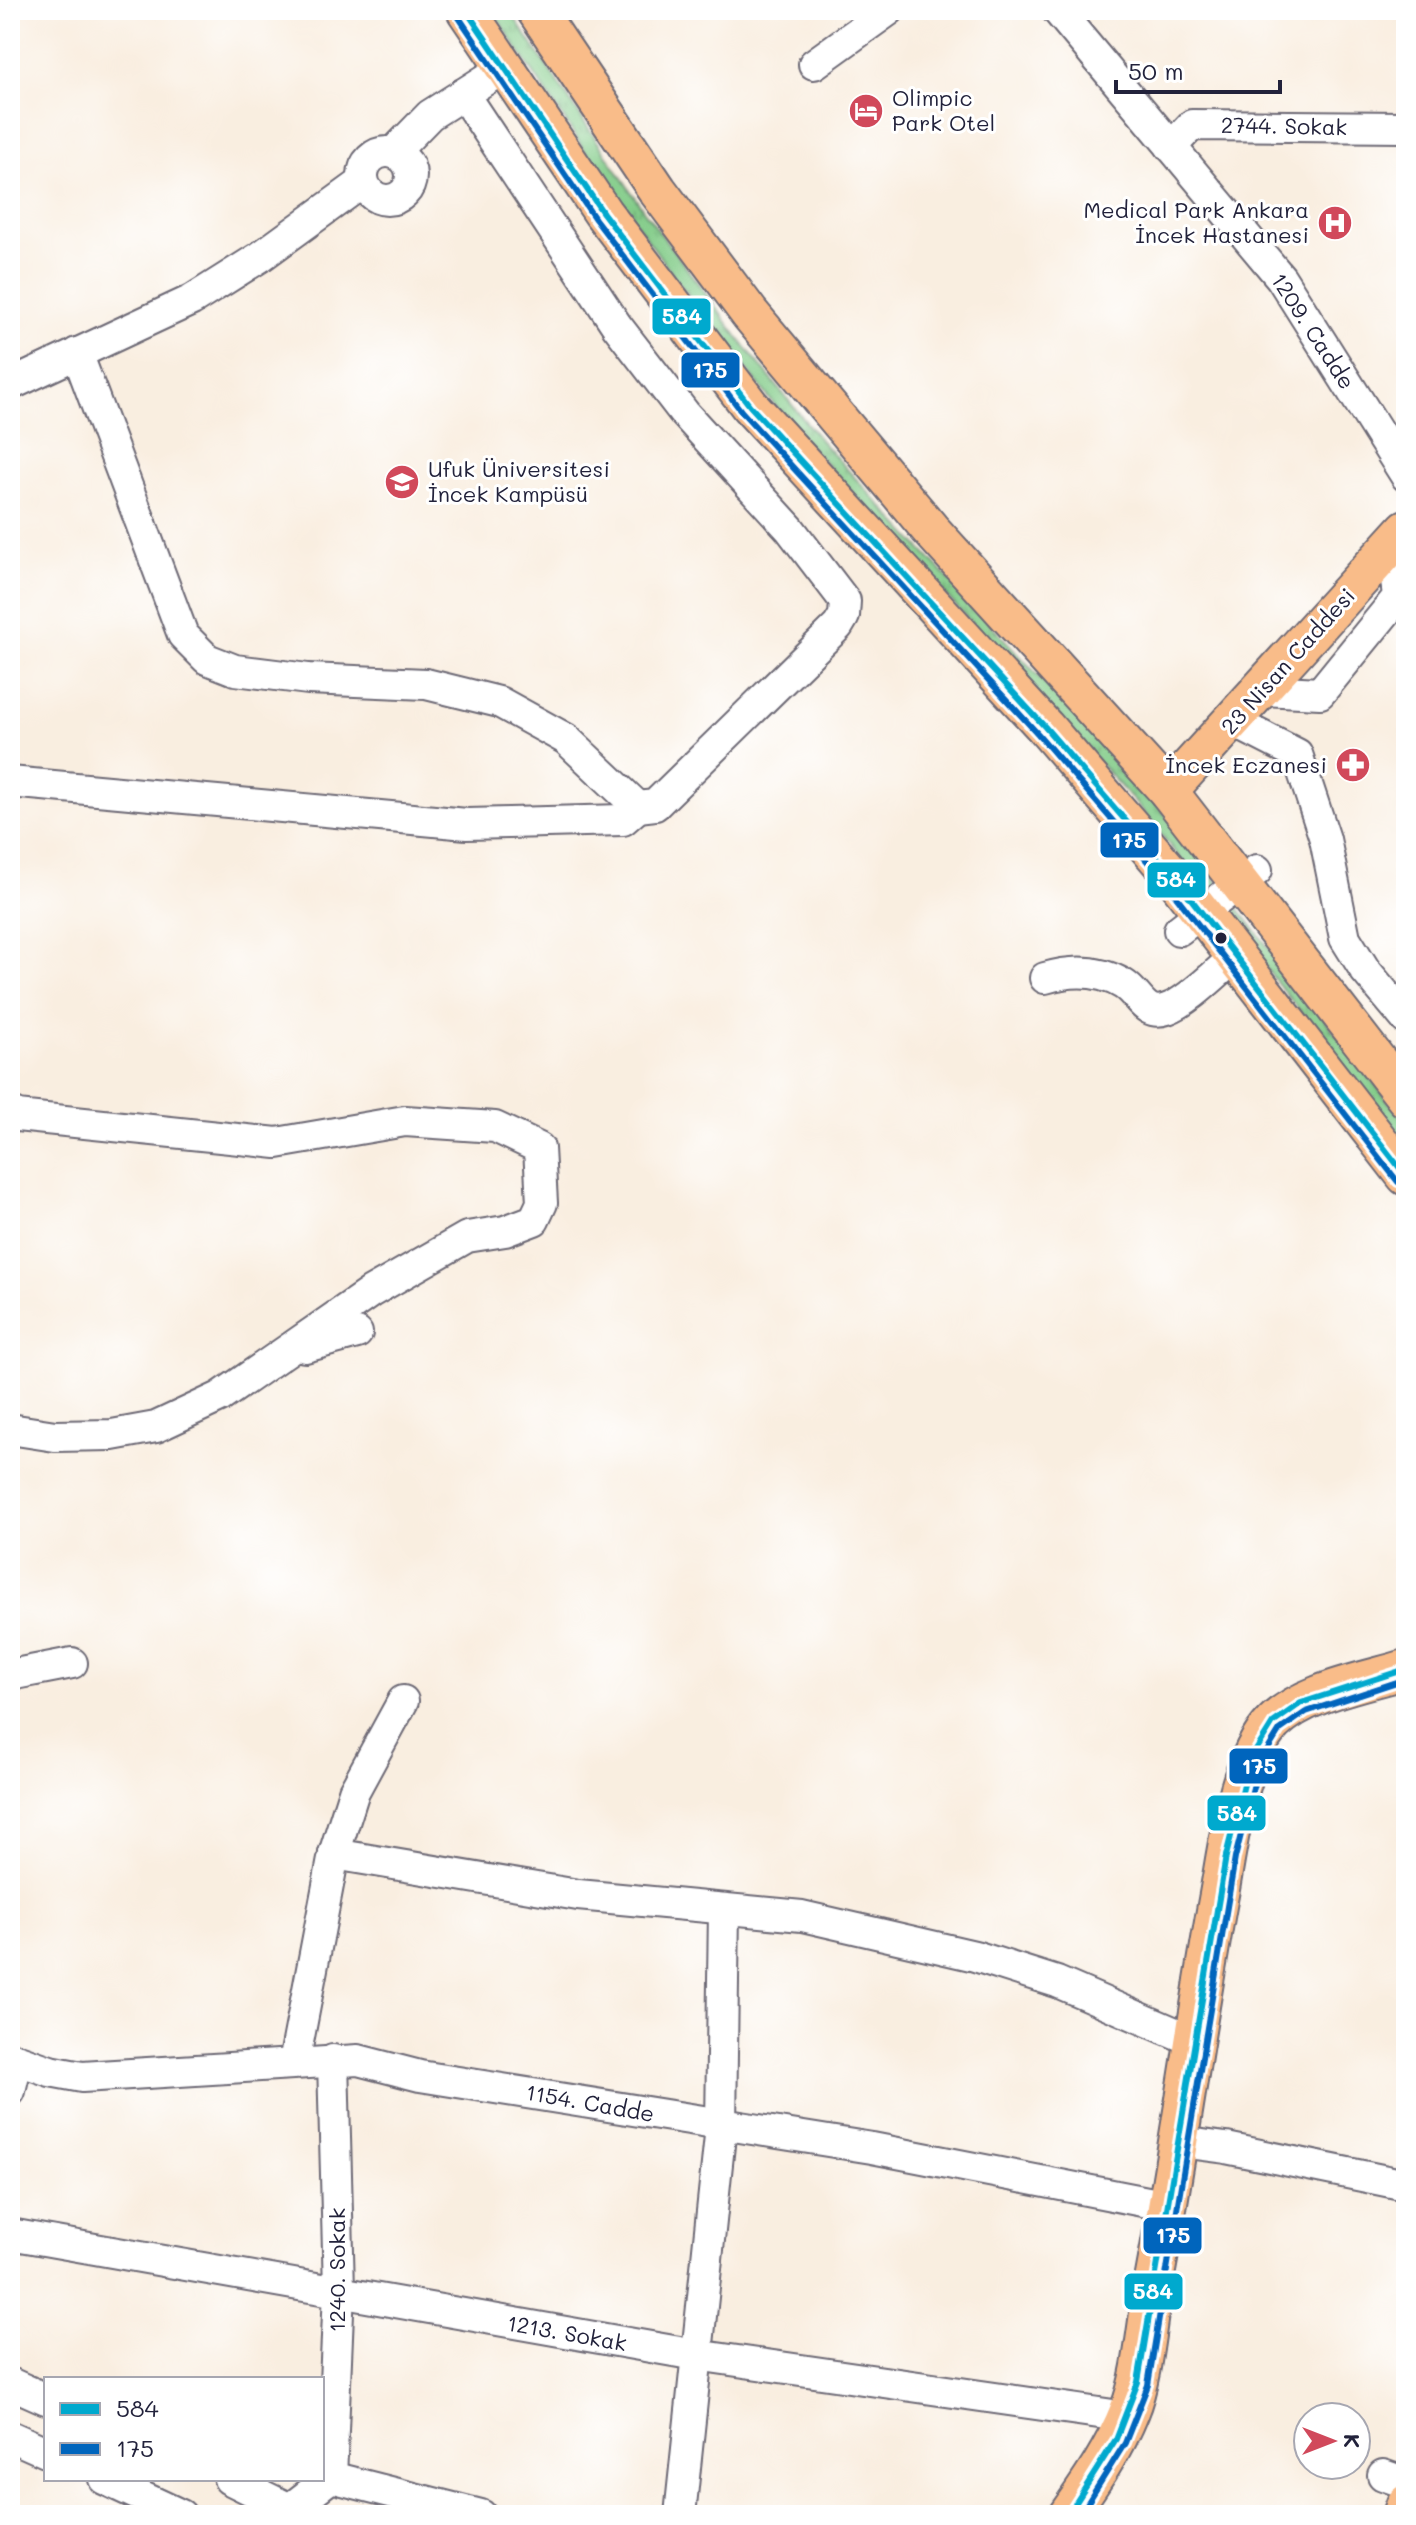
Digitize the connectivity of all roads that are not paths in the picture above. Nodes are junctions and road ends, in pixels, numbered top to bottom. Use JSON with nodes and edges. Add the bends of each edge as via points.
{"nodes":[{"id":1,"x":466,"y":10,"type":"edge"},
{"id":2,"x":536,"y":10,"type":"edge"},
{"id":3,"x":889,"y":10,"type":"edge"},
{"id":4,"x":1057,"y":10,"type":"edge"},
{"id":5,"x":814,"y":64,"type":"dead end"},
{"id":6,"x":504,"y":68,"type":"junction"},
{"id":7,"x":463,"y":94,"type":"junction"},
{"id":8,"x":1406,"y":127,"type":"edge"},
{"id":9,"x":1171,"y":147,"type":"junction"},
{"id":10,"x":394,"y":152,"type":"junction"},
{"id":11,"x":363,"y":182,"type":"junction"},
{"id":12,"x":77,"y":353,"type":"junction"},
{"id":13,"x":10,"y":385,"type":"edge"},
{"id":14,"x":1406,"y":476,"type":"edge"},
{"id":15,"x":1399,"y":537,"type":"edge"},
{"id":16,"x":1234,"y":722,"type":"junction"},
{"id":17,"x":10,"y":782,"type":"edge"},
{"id":18,"x":1168,"y":791,"type":"junction"},
{"id":19,"x":638,"y":807,"type":"junction"},
{"id":20,"x":1249,"y":876,"type":"junction"},
{"id":21,"x":1190,"y":921,"type":"junction"},
{"id":22,"x":1236,"y":956,"type":"junction"},
{"id":23,"x":1045,"y":978,"type":"dead end"},
{"id":24,"x":1406,"y":1019,"type":"edge"},
{"id":25,"x":1406,"y":1098,"type":"edge"},
{"id":26,"x":10,"y":1111,"type":"edge"},
{"id":27,"x":1406,"y":1176,"type":"edge"},
{"id":28,"x":357,"y":1333,"type":"dead end"},
{"id":29,"x":276,"y":1357,"type":"junction"},
{"id":30,"x":10,"y":1429,"type":"edge"},
{"id":31,"x":72,"y":1663,"type":"dead end"},
{"id":32,"x":10,"y":1675,"type":"edge"},
{"id":33,"x":1404,"y":1675,"type":"edge"},
{"id":34,"x":403,"y":1701,"type":"dead end"},
{"id":35,"x":334,"y":1854,"type":"junction"},
{"id":36,"x":724,"y":1909,"type":"junction"},
{"id":37,"x":1194,"y":2041,"type":"junction"},
{"id":38,"x":14,"y":2059,"type":"edge"},
{"id":39,"x":333,"y":2060,"type":"junction"},
{"id":40,"x":294,"y":2063,"type":"junction"},
{"id":41,"x":10,"y":2091,"type":"edge"},
{"id":42,"x":721,"y":2126,"type":"junction"},
{"id":43,"x":1180,"y":2142,"type":"junction"},
{"id":44,"x":1406,"y":2185,"type":"edge"},
{"id":45,"x":1168,"y":2206,"type":"junction"},
{"id":46,"x":10,"y":2234,"type":"edge"},
{"id":47,"x":339,"y":2290,"type":"junction"},
{"id":48,"x":696,"y":2355,"type":"junction"},
{"id":49,"x":10,"y":2383,"type":"edge"},
{"id":50,"x":44,"y":2398,"type":"edge"},
{"id":51,"x":1127,"y":2417,"type":"junction"},
{"id":52,"x":10,"y":2436,"type":"edge"},
{"id":53,"x":44,"y":2451,"type":"edge"},
{"id":54,"x":331,"y":2477,"type":"junction"},
{"id":55,"x":108,"y":2481,"type":"edge"},
{"id":56,"x":233,"y":2481,"type":"edge"},
{"id":57,"x":1398,"y":2487,"type":"edge"},
{"id":58,"x":296,"y":2512,"type":"edge"},
{"id":59,"x":181,"y":2515,"type":"edge"},
{"id":60,"x":481,"y":2515,"type":"edge"},
{"id":61,"x":680,"y":2515,"type":"edge"},
{"id":62,"x":1068,"y":2515,"type":"edge"},
{"id":63,"x":1402,"y":2515,"type":"edge"}],
"edges":[{"from":1,"to":6,"type":"main road"},
{"from":2,"to":18,"type":"main road","via":[[658,191],[760,327],[930,529]]},
{"from":3,"to":5,"type":"street"},
{"from":4,"to":9,"type":"street","name":"1209. Cadde"},
{"from":6,"to":7,"type":"street"},
{"from":6,"to":21,"type":"main road","via":[[612,226],[750,406],[1045,727]]},
{"from":7,"to":10,"type":"street","via":[[430,115]]},
{"from":7,"to":19,"type":"street","via":[[617,326],[845,601],[838,626],[655,805]]},
{"from":8,"to":9,"type":"street","name":"2744. Sokak","via":[[1192,125]]},
{"from":9,"to":14,"type":"street","name":"1209. Cadde","via":[[1281,278]]},
{"from":10,"to":11,"type":"street","via":[[370,158]]},
{"from":10,"to":11,"type":"street","via":[[411,168],[406,192],[382,200]]},
{"from":11,"to":12,"type":"street","via":[[230,277],[153,320]]},
{"from":12,"to":13,"type":"street"},
{"from":12,"to":19,"type":"street","via":[[183,635],[197,653],[235,670],[426,684],[499,702],[566,739]]},
{"from":15,"to":16,"type":"main road","name":"23 Nisan Caddesi"},
{"from":16,"to":18,"type":"main road","name":"23 Nisan Caddesi"},
{"from":16,"to":24,"type":"street","via":[[1297,754],[1325,839],[1345,938]]},
{"from":17,"to":19,"type":"street","via":[[467,824],[623,820]]},
{"from":18,"to":20,"type":"main road"},
{"from":20,"to":21,"type":"street"},
{"from":20,"to":25,"type":"main road"},
{"from":21,"to":22,"type":"main road"},
{"from":22,"to":23,"type":"street","via":[[1174,1006],[1158,1011],[1144,1007],[1127,986],[1099,974],[1071,972]]},
{"from":22,"to":27,"type":"main road"},
{"from":26,"to":29,"type":"street","via":[[17,1116],[277,1143],[405,1121],[495,1127],[539,1148],[542,1203],[534,1220],[467,1237],[371,1292]]},
{"from":28,"to":29,"type":"street"},
{"from":29,"to":30,"type":"street","via":[[220,1397],[156,1427],[112,1435],[55,1436]]},
{"from":31,"to":32,"type":"street"},
{"from":33,"to":37,"type":"main road","via":[[1303,1702],[1263,1736],[1239,1796]]},
{"from":34,"to":35,"type":"street","via":[[354,1791]]},
{"from":35,"to":36,"type":"street","via":[[562,1893]]},
{"from":35,"to":40,"type":"street"},
{"from":36,"to":37,"type":"street","via":[[802,1916],[975,1956],[1057,1982]]},
{"from":36,"to":42,"type":"street"},
{"from":37,"to":43,"type":"main road"},
{"from":38,"to":40,"type":"street","name":"1154. Cadde","via":[[82,2077]]},
{"from":38,"to":41,"type":"street"},
{"from":39,"to":40,"type":"street","name":"1154. Cadde"},
{"from":39,"to":42,"type":"street","name":"1154. Cadde","via":[[358,2060],[420,2076]]},
{"from":39,"to":47,"type":"street","name":"1240. Sokak"},
{"from":42,"to":45,"type":"street","name":"1154. Cadde","via":[[872,2148]]},
{"from":42,"to":48,"type":"street"},
{"from":43,"to":44,"type":"street"},
{"from":43,"to":45,"type":"main road"},
{"from":45,"to":51,"type":"main road"},
{"from":46,"to":47,"type":"street","name":"1213. Sokak"},
{"from":47,"to":48,"type":"street","name":"1213. Sokak"},
{"from":47,"to":54,"type":"street","name":"1240. Sokak"},
{"from":48,"to":51,"type":"street","name":"1213. Sokak"},
{"from":48,"to":61,"type":"street"},
{"from":49,"to":50,"type":"street"},
{"from":51,"to":62,"type":"main road"},
{"from":52,"to":53,"type":"street"},
{"from":54,"to":58,"type":"street"},
{"from":54,"to":60,"type":"street"},
{"from":55,"to":59,"type":"street"},
{"from":56,"to":58,"type":"street"},
{"from":57,"to":63,"type":"main road"}]}
